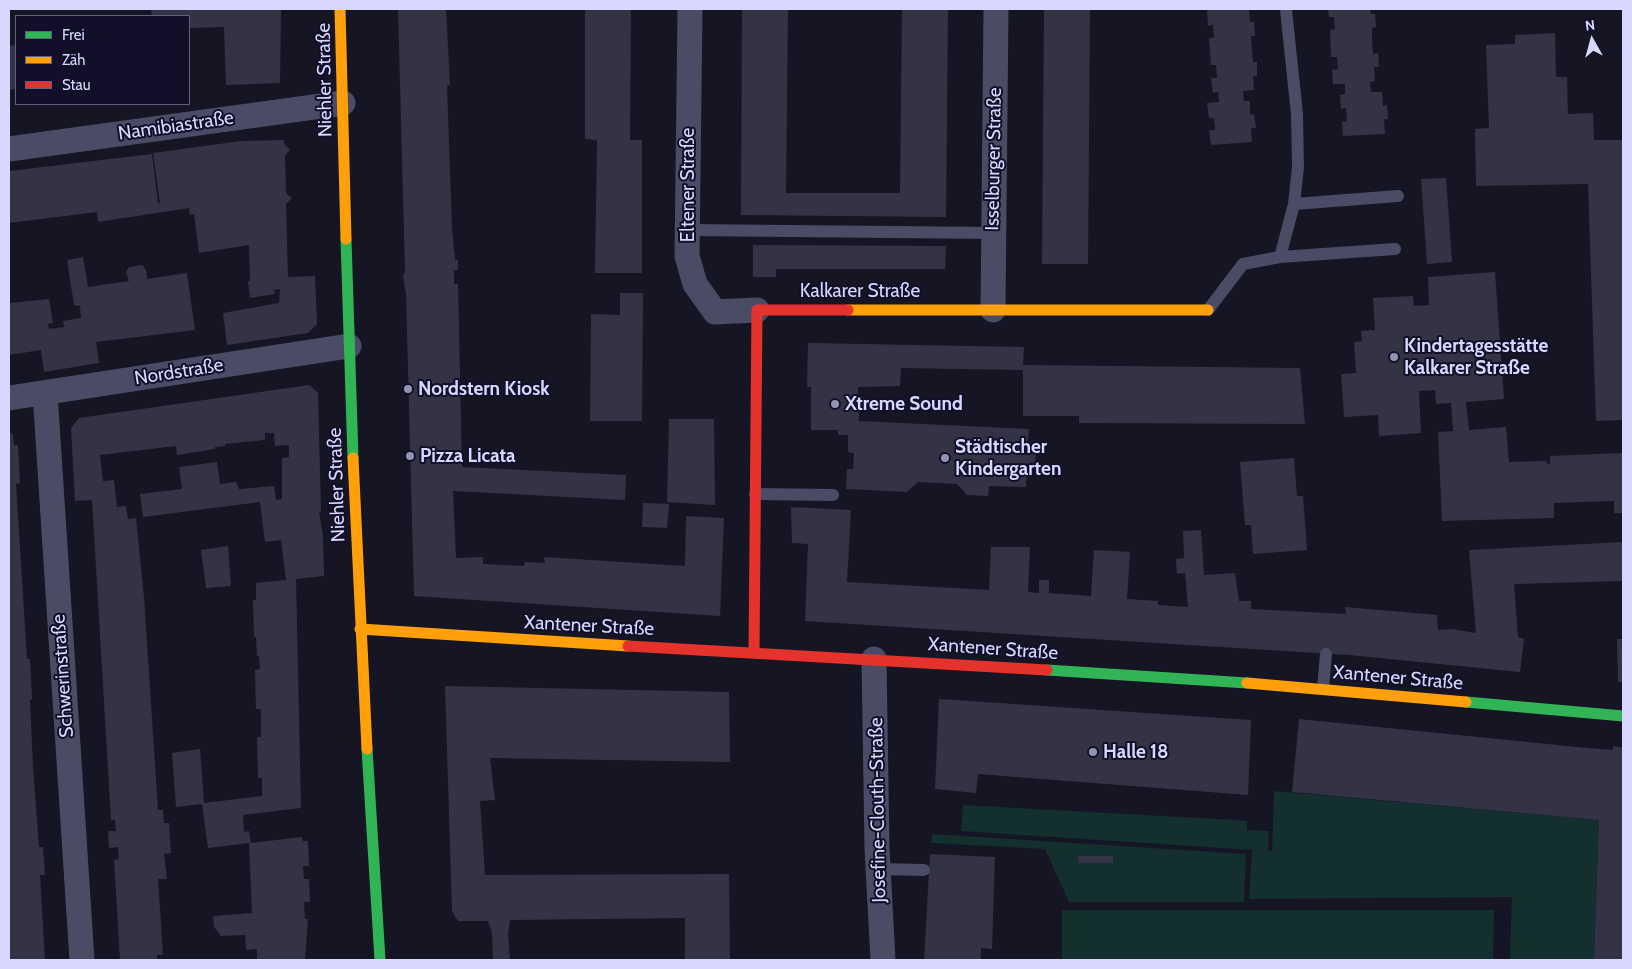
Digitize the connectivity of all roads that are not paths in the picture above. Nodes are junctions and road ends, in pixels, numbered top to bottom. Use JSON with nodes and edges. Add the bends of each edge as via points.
{"nodes":[{"id":1,"x":340,"y":9,"type":"edge"},
{"id":2,"x":690,"y":9,"type":"edge"},
{"id":3,"x":996,"y":9,"type":"edge"},
{"id":4,"x":1286,"y":10,"type":"edge"},
{"id":5,"x":343,"y":103,"type":"junction"},
{"id":6,"x":9,"y":149,"type":"edge"},
{"id":7,"x":1398,"y":196,"type":"dead end"},
{"id":8,"x":1294,"y":204,"type":"junction"},
{"id":9,"x":687,"y":230,"type":"junction"},
{"id":10,"x":994,"y":233,"type":"junction"},
{"id":11,"x":1395,"y":249,"type":"dead end"},
{"id":12,"x":1280,"y":256,"type":"junction"},
{"id":13,"x":757,"y":310,"type":"junction"},
{"id":14,"x":993,"y":310,"type":"junction"},
{"id":15,"x":1208,"y":310,"type":"joint"},
{"id":16,"x":349,"y":346,"type":"junction"},
{"id":17,"x":45,"y":393,"type":"junction"},
{"id":18,"x":9,"y":398,"type":"edge"},
{"id":19,"x":755,"y":494,"type":"junction"},
{"id":20,"x":832,"y":495,"type":"dead end"},
{"id":21,"x":360,"y":629,"type":"junction"},
{"id":22,"x":754,"y":652,"type":"junction"},
{"id":23,"x":1326,"y":654,"type":"dead end"},
{"id":24,"x":874,"y":659,"type":"junction"},
{"id":25,"x":1323,"y":688,"type":"junction"},
{"id":26,"x":1623,"y":716,"type":"edge"},
{"id":27,"x":878,"y":869,"type":"junction"},
{"id":28,"x":924,"y":870,"type":"dead end"},
{"id":29,"x":82,"y":960,"type":"edge"},
{"id":30,"x":380,"y":960,"type":"edge"},
{"id":31,"x":882,"y":960,"type":"edge"}],
"edges":[{"from":1,"to":5,"type":"street","name":"Niehler Straße"},
{"from":2,"to":9,"type":"street","name":"Eltener Straße"},
{"from":3,"to":10,"type":"street","name":"Isselburger Straße"},
{"from":4,"to":8,"type":"lane","via":[[1298,114]]},
{"from":5,"to":6,"type":"street","name":"Namibiastraße"},
{"from":5,"to":16,"type":"street","name":"Niehler Straße"},
{"from":7,"to":8,"type":"lane"},
{"from":8,"to":12,"type":"lane"},
{"from":9,"to":10,"type":"lane"},
{"from":9,"to":13,"type":"street","name":"Eltener Straße","via":[[688,256],[695,284],[715,312]]},
{"from":10,"to":14,"type":"street","name":"Isselburger Straße"},
{"from":11,"to":12,"type":"lane","name":"Kalkarer Straße"},
{"from":12,"to":15,"type":"lane","name":"Kalkarer Straße","via":[[1243,264]]},
{"from":13,"to":14,"type":"street","name":"Kalkarer Straße"},
{"from":13,"to":19,"type":"street"},
{"from":14,"to":15,"type":"street","name":"Kalkarer Straße"},
{"from":16,"to":17,"type":"street","name":"Nordstraße"},
{"from":16,"to":21,"type":"street","name":"Niehler Straße"},
{"from":17,"to":18,"type":"street","name":"Nordstraße"},
{"from":17,"to":29,"type":"street","name":"Schwerinstraße"},
{"from":19,"to":20,"type":"lane"},
{"from":19,"to":22,"type":"street"},
{"from":21,"to":22,"type":"street","name":"Xantener Straße"},
{"from":21,"to":30,"type":"street","name":"Niehler Straße"},
{"from":22,"to":24,"type":"street","name":"Xantener Straße"},
{"from":23,"to":25,"type":"lane"},
{"from":24,"to":25,"type":"street","name":"Xantener Straße"},
{"from":24,"to":27,"type":"street","name":"Josefine-Clouth-Straße"},
{"from":25,"to":26,"type":"street","name":"Xantener Straße"},
{"from":27,"to":28,"type":"lane"},
{"from":27,"to":31,"type":"street","name":"Josefine-Clouth-Straße"}]}
